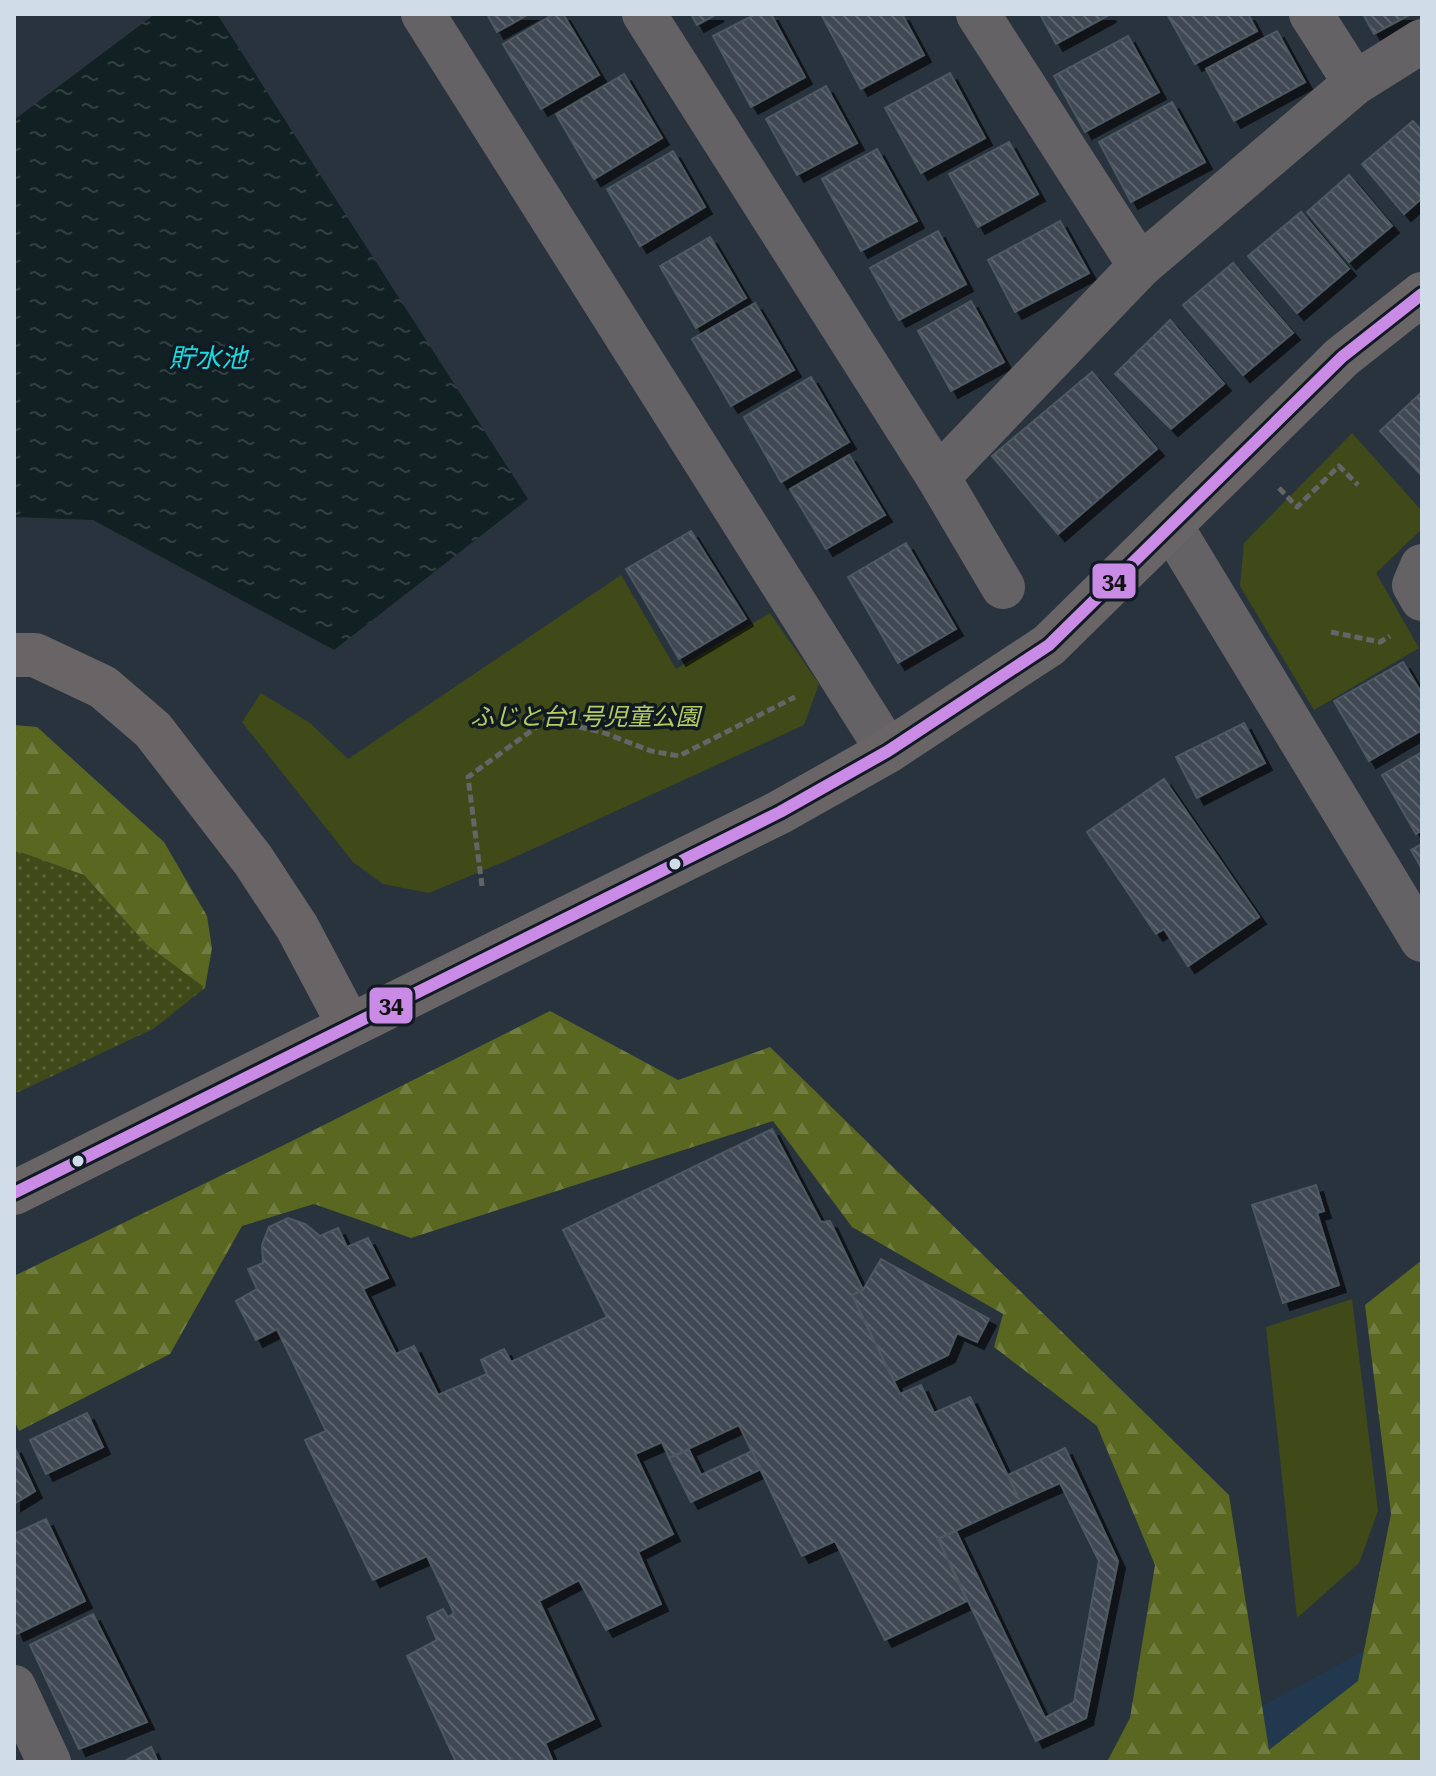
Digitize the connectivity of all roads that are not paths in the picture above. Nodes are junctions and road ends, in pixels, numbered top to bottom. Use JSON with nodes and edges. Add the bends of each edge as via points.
{"nodes":[{"id":1,"x":423,"y":14,"type":"edge"},
{"id":2,"x":644,"y":14,"type":"edge"},
{"id":3,"x":978,"y":14,"type":"edge"},
{"id":4,"x":1311,"y":14,"type":"edge"},
{"id":5,"x":1422,"y":41,"type":"edge"},
{"id":6,"x":1355,"y":83,"type":"junction"},
{"id":7,"x":1140,"y":266,"type":"junction"},
{"id":8,"x":1422,"y":294,"type":"edge"},
{"id":9,"x":938,"y":477,"type":"junction"},
{"id":10,"x":1171,"y":526,"type":"junction"},
{"id":11,"x":1422,"y":566,"type":"edge"},
{"id":12,"x":1003,"y":587,"type":"dead end"},
{"id":13,"x":1411,"y":614,"type":"edge"},
{"id":14,"x":14,"y":655,"type":"edge"},
{"id":15,"x":888,"y":751,"type":"junction"},
{"id":16,"x":1422,"y":940,"type":"edge"},
{"id":17,"x":349,"y":1025,"type":"junction"},
{"id":18,"x":14,"y":1193,"type":"edge"},
{"id":19,"x":14,"y":1687,"type":"edge"},
{"id":20,"x":49,"y":1762,"type":"edge"}],
"edges":[{"from":1,"to":15,"type":"street"},
{"from":2,"to":9,"type":"street"},
{"from":3,"to":7,"type":"street"},
{"from":4,"to":6,"type":"street"},
{"from":5,"to":6,"type":"street"},
{"from":6,"to":7,"type":"street"},
{"from":7,"to":9,"type":"street"},
{"from":8,"to":10,"type":"street","via":[[1342,357]]},
{"from":9,"to":12,"type":"street"},
{"from":10,"to":15,"type":"street","via":[[1049,645]]},
{"from":10,"to":16,"type":"street"},
{"from":11,"to":13,"type":"street"},
{"from":14,"to":17,"type":"street","via":[[35,655],[103,687],[153,730],[253,860],[297,927]]},
{"from":15,"to":17,"type":"street","via":[[780,812]]},
{"from":17,"to":18,"type":"street"},
{"from":19,"to":20,"type":"street"}]}
